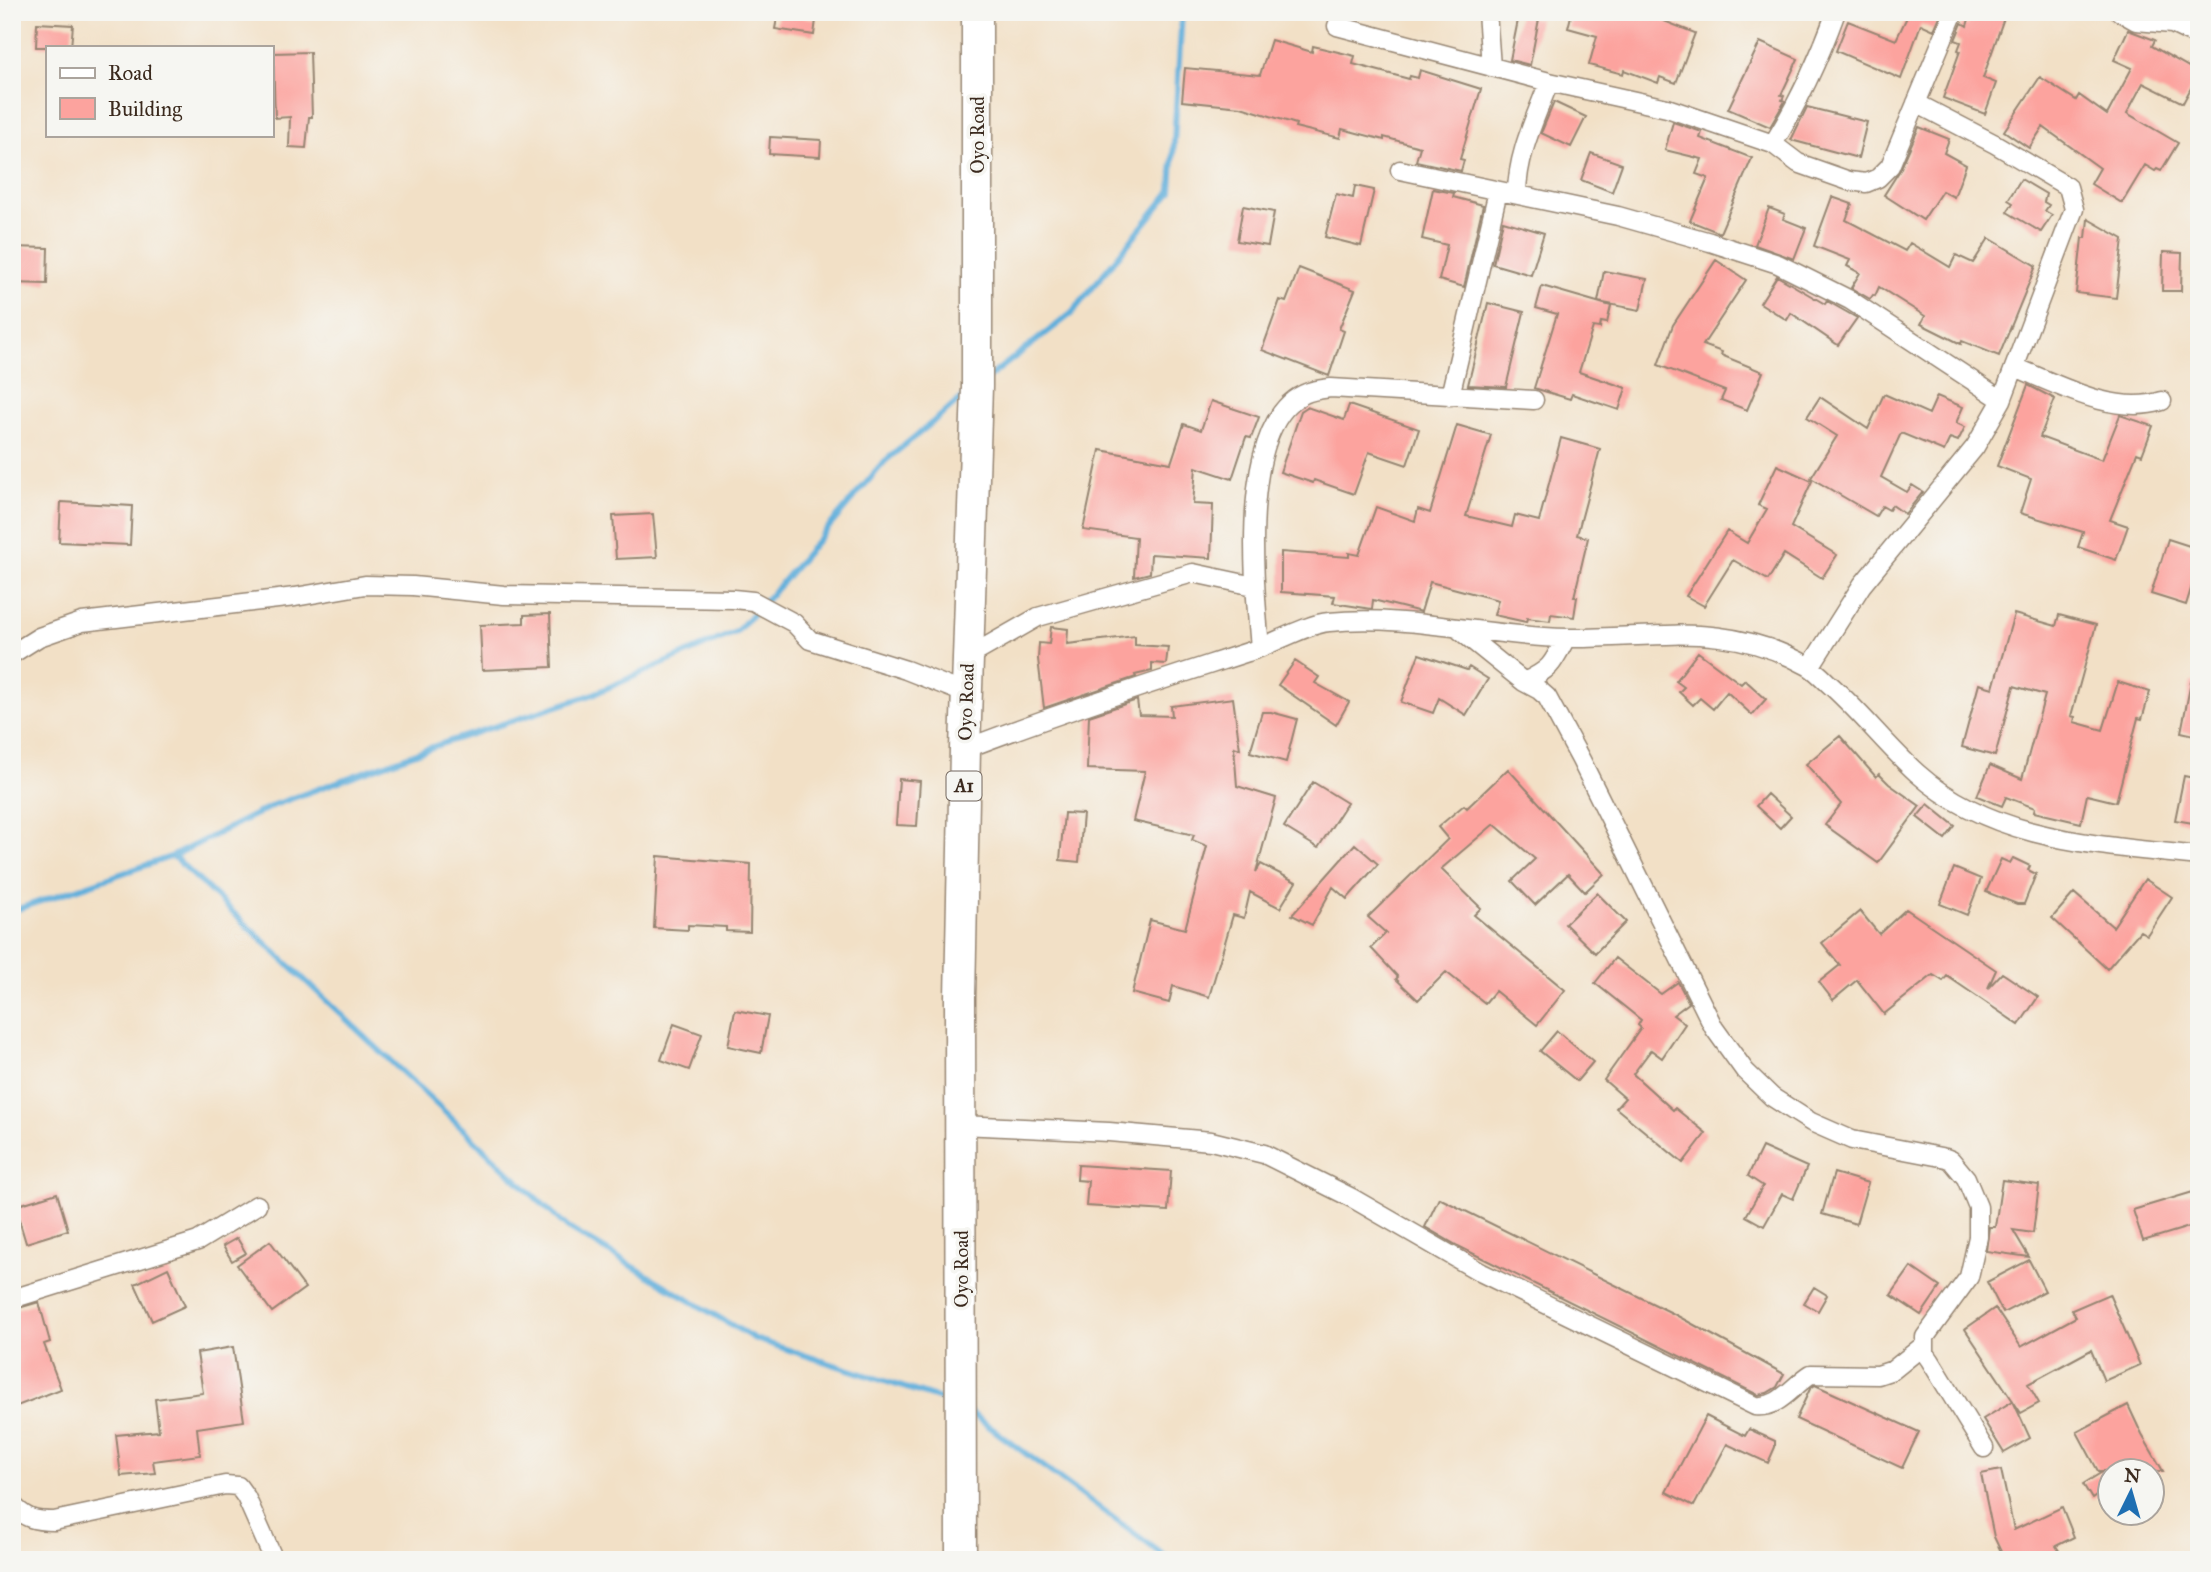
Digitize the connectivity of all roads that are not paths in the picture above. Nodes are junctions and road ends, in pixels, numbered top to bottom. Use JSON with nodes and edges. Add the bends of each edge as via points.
{"nodes":[{"id":1,"x":977,"y":12,"type":"edge"},
{"id":2,"x":1488,"y":12,"type":"edge"},
{"id":3,"x":1836,"y":12,"type":"edge"},
{"id":4,"x":1954,"y":12,"type":"edge"},
{"id":5,"x":2120,"y":12,"type":"edge"},
{"id":6,"x":1337,"y":26,"type":"dead end"},
{"id":7,"x":2199,"y":37,"type":"edge"},
{"id":8,"x":1491,"y":67,"type":"junction"},
{"id":9,"x":1549,"y":82,"type":"junction"},
{"id":10,"x":1916,"y":103,"type":"junction"},
{"id":11,"x":1773,"y":144,"type":"junction"},
{"id":12,"x":1400,"y":170,"type":"dead end"},
{"id":13,"x":1498,"y":191,"type":"junction"},
{"id":14,"x":1517,"y":194,"type":"junction"},
{"id":15,"x":2015,"y":367,"type":"junction"},
{"id":16,"x":1450,"y":396,"type":"junction"},
{"id":17,"x":1534,"y":400,"type":"dead end"},
{"id":18,"x":2002,"y":400,"type":"junction"},
{"id":19,"x":2162,"y":401,"type":"dead end"},
{"id":20,"x":1254,"y":586,"type":"junction"},
{"id":21,"x":1456,"y":627,"type":"junction"},
{"id":22,"x":1566,"y":638,"type":"junction"},
{"id":23,"x":1260,"y":648,"type":"junction"},
{"id":24,"x":12,"y":654,"type":"edge"},
{"id":25,"x":968,"y":657,"type":"junction"},
{"id":26,"x":1810,"y":667,"type":"junction"},
{"id":27,"x":1524,"y":682,"type":"junction"},
{"id":28,"x":967,"y":694,"type":"junction"},
{"id":29,"x":965,"y":749,"type":"junction"},
{"id":30,"x":2199,"y":856,"type":"edge"},
{"id":31,"x":961,"y":1125,"type":"junction"},
{"id":32,"x":257,"y":1205,"type":"dead end"},
{"id":33,"x":12,"y":1299,"type":"edge"},
{"id":34,"x":1924,"y":1345,"type":"junction"},
{"id":35,"x":1984,"y":1448,"type":"dead end"},
{"id":36,"x":12,"y":1504,"type":"edge"},
{"id":37,"x":274,"y":1560,"type":"edge"},
{"id":38,"x":961,"y":1560,"type":"edge"}],
"edges":[{"from":1,"to":25,"type":"highway","name":"Oyo Road","number":"A1","via":[[977,387]]},
{"from":2,"to":8,"type":"street"},
{"from":3,"to":11,"type":"street","via":[[1796,106]]},
{"from":4,"to":10,"type":"street"},
{"from":5,"to":7,"type":"street","via":[[2136,21],[2172,24]]},
{"from":6,"to":8,"type":"street"},
{"from":8,"to":9,"type":"street"},
{"from":9,"to":11,"type":"street","via":[[1667,108]]},
{"from":9,"to":14,"type":"street","via":[[1524,148]]},
{"from":10,"to":11,"type":"street","via":[[1890,166],[1866,183],[1798,163]]},
{"from":10,"to":15,"type":"street","via":[[2068,187],[2073,198],[2074,209]]},
{"from":12,"to":13,"type":"street"},
{"from":13,"to":14,"type":"street"},
{"from":13,"to":16,"type":"street"},
{"from":14,"to":18,"type":"street","via":[[1618,216],[1778,264],[1850,300]]},
{"from":15,"to":18,"type":"street"},
{"from":15,"to":19,"type":"street","via":[[2100,400],[2145,406]]},
{"from":16,"to":17,"type":"street"},
{"from":16,"to":20,"type":"street","via":[[1331,388],[1304,394],[1282,412],[1261,466],[1253,517]]},
{"from":18,"to":26,"type":"street","via":[[1975,447],[1862,585]]},
{"from":20,"to":23,"type":"street"},
{"from":20,"to":25,"type":"street","via":[[1193,573],[1038,617]]},
{"from":21,"to":22,"type":"street"},
{"from":21,"to":23,"type":"street","via":[[1324,622]]},
{"from":21,"to":27,"type":"street"},
{"from":22,"to":26,"type":"street","via":[[1724,636],[1755,642]]},
{"from":22,"to":27,"type":"street","via":[[1553,664]]},
{"from":23,"to":29,"type":"street","via":[[1044,718]]},
{"from":24,"to":28,"type":"street","via":[[38,637],[82,622],[365,585],[505,595],[733,599],[753,601],[794,623],[810,640]]},
{"from":25,"to":28,"type":"highway","name":"Oyo Road","number":"A1"},
{"from":26,"to":30,"type":"street","via":[[1917,773],[1953,802],[2058,839]]},
{"from":27,"to":34,"type":"street","via":[[1547,697],[1714,1028],[1745,1071],[1772,1097],[1811,1122],[1852,1140],[1946,1158],[1966,1178],[1978,1207],[1978,1237],[1969,1277],[1925,1337]]},
{"from":28,"to":29,"type":"highway","name":"Oyo Road","number":"A1"},
{"from":29,"to":31,"type":"highway","name":"Oyo Road","number":"A1"},
{"from":31,"to":34,"type":"street","via":[[1210,1141],[1264,1154],[1352,1198],[1482,1273],[1755,1406],[1774,1405],[1811,1374],[1878,1376]]},
{"from":31,"to":38,"type":"highway","name":"Oyo Road","number":"A1"},
{"from":32,"to":33,"type":"street","via":[[198,1241]]},
{"from":34,"to":35,"type":"street"},
{"from":36,"to":37,"type":"street","via":[[36,1521],[54,1521],[238,1486]]}]}
